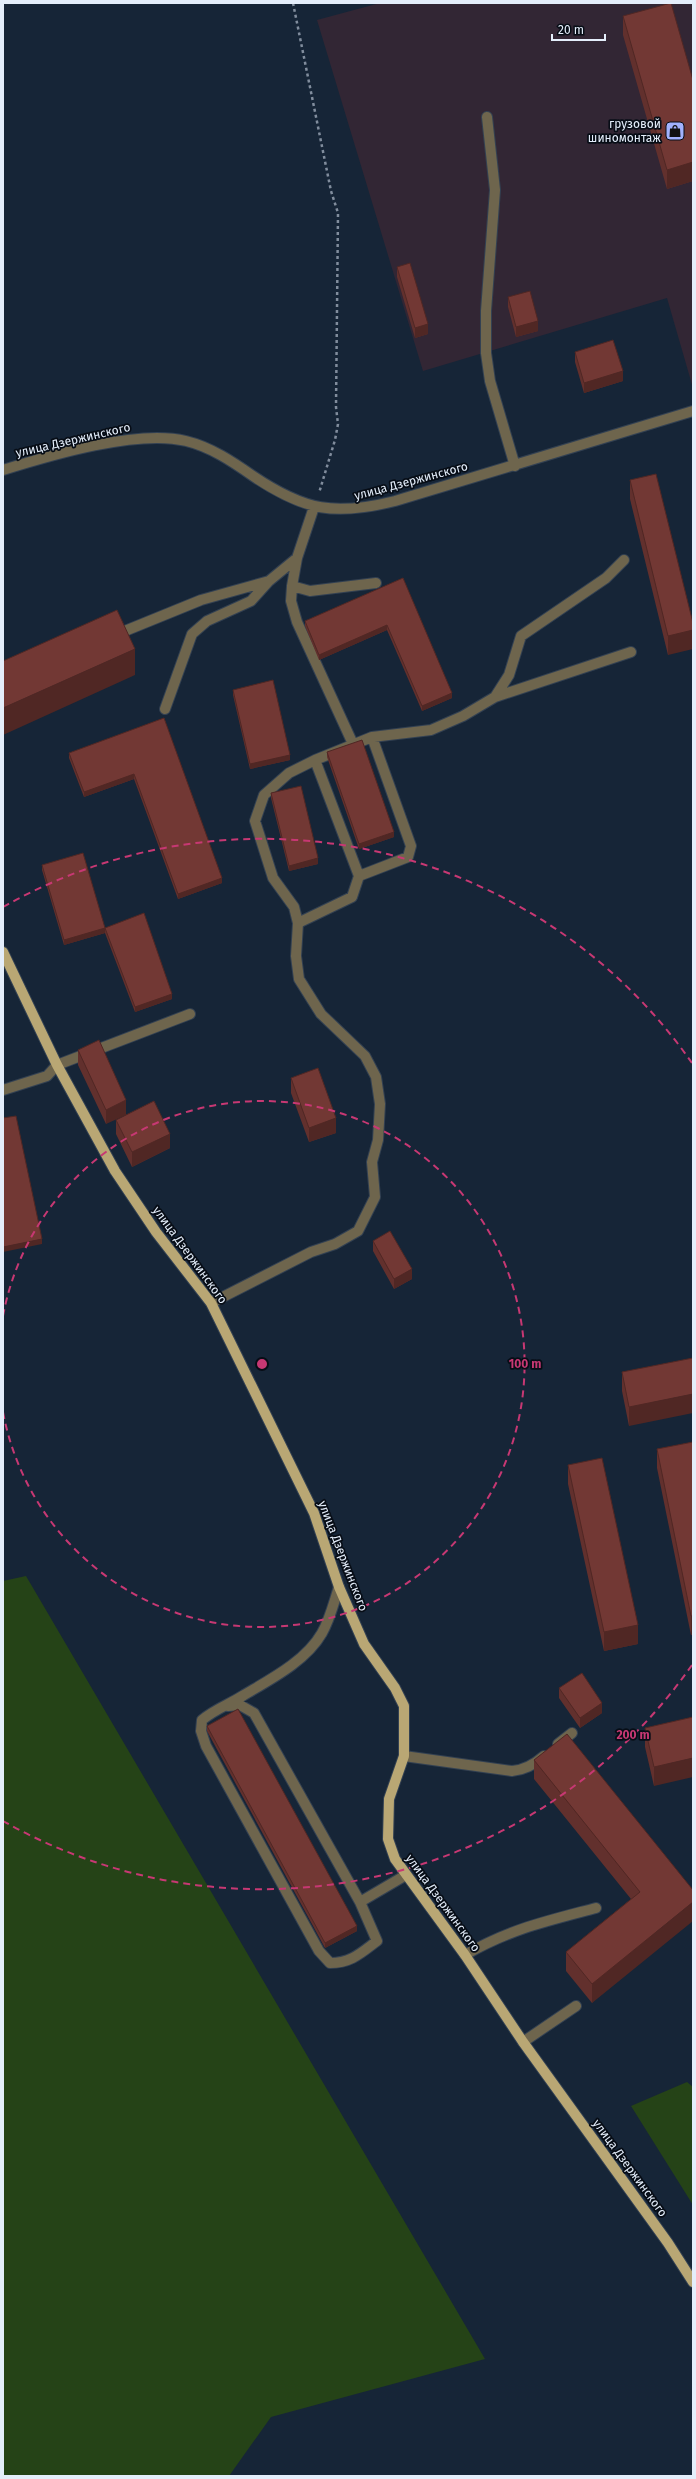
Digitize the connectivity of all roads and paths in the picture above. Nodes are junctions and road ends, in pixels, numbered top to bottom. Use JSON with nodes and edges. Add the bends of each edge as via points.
{"nodes":[{"id":1,"x":293,"y":3,"type":"edge"},
{"id":2,"x":487,"y":117,"type":"dead end"},
{"id":3,"x":693,"y":411,"type":"edge"},
{"id":4,"x":514,"y":466,"type":"junction"},
{"id":5,"x":3,"y":470,"type":"edge"},
{"id":6,"x":314,"y":507,"type":"junction"},
{"id":7,"x":297,"y":558,"type":"junction"},
{"id":8,"x":624,"y":560,"type":"dead end"},
{"id":9,"x":269,"y":581,"type":"junction"},
{"id":10,"x":376,"y":583,"type":"dead end"},
{"id":11,"x":292,"y":586,"type":"junction"},
{"id":12,"x":104,"y":640,"type":"edge"},
{"id":13,"x":631,"y":652,"type":"dead end"},
{"id":14,"x":495,"y":697,"type":"junction"},
{"id":15,"x":165,"y":709,"type":"dead end"},
{"id":16,"x":372,"y":737,"type":"junction"},
{"id":17,"x":354,"y":744,"type":"junction"},
{"id":18,"x":315,"y":760,"type":"junction"},
{"id":19,"x":359,"y":876,"type":"junction"},
{"id":20,"x":298,"y":923,"type":"junction"},
{"id":21,"x":3,"y":952,"type":"edge"},
{"id":22,"x":190,"y":1014,"type":"dead end"},
{"id":23,"x":57,"y":1064,"type":"junction"},
{"id":24,"x":3,"y":1090,"type":"edge"},
{"id":25,"x":212,"y":1303,"type":"junction"},
{"id":26,"x":339,"y":1587,"type":"junction"},
{"id":27,"x":224,"y":1706,"type":"junction"},
{"id":28,"x":572,"y":1733,"type":"dead end"},
{"id":29,"x":404,"y":1756,"type":"junction"},
{"id":30,"x":406,"y":1875,"type":"junction"},
{"id":31,"x":360,"y":1902,"type":"junction"},
{"id":32,"x":596,"y":1908,"type":"dead end"},
{"id":33,"x":465,"y":1955,"type":"junction"},
{"id":34,"x":576,"y":2006,"type":"dead end"},
{"id":35,"x":523,"y":2042,"type":"junction"},
{"id":36,"x":693,"y":2282,"type":"edge"}],
"edges":[{"from":1,"to":6,"type":"path","via":[[331,191],[338,213],[338,424]]},
{"from":2,"to":4,"type":"street","via":[[494,190],[486,311],[486,352],[490,381]]},
{"from":3,"to":4,"type":"street","name":"улица Дзержинского"},
{"from":4,"to":6,"type":"street","name":"улица Дзержинского","via":[[363,509]]},
{"from":5,"to":6,"type":"street","name":"улица Дзержинского","via":[[128,439],[169,438],[209,449],[272,488]]},
{"from":6,"to":7,"type":"street"},
{"from":7,"to":9,"type":"street"},
{"from":7,"to":11,"type":"street"},
{"from":8,"to":14,"type":"street","via":[[606,578],[521,636],[508,675]]},
{"from":9,"to":12,"type":"street","via":[[201,600]]},
{"from":9,"to":15,"type":"street","via":[[251,601],[207,621],[192,634]]},
{"from":10,"to":11,"type":"street","via":[[310,591]]},
{"from":11,"to":17,"type":"street","via":[[291,601],[297,622]]},
{"from":13,"to":14,"type":"street"},
{"from":14,"to":16,"type":"street","via":[[463,716],[431,730]]},
{"from":16,"to":17,"type":"street"},
{"from":16,"to":19,"type":"street","via":[[411,846],[408,857]]},
{"from":17,"to":18,"type":"street"},
{"from":18,"to":19,"type":"street"},
{"from":18,"to":20,"type":"street","via":[[289,773],[264,795],[255,821],[273,878],[294,906]]},
{"from":19,"to":20,"type":"street","via":[[352,897]]},
{"from":20,"to":25,"type":"street","via":[[296,956],[300,979],[321,1014],[365,1056],[376,1077],[380,1104],[378,1140],[372,1162],[375,1197],[358,1231]]},
{"from":21,"to":23,"type":"main road","name":"улица Дзержинского"},
{"from":22,"to":23,"type":"street"},
{"from":23,"to":24,"type":"street","via":[[47,1076]]},
{"from":23,"to":25,"type":"main road","name":"улица Дзержинского","via":[[115,1171],[156,1232]]},
{"from":25,"to":26,"type":"main road","name":"улица Дзержинского","via":[[314,1513]]},
{"from":26,"to":27,"type":"street","via":[[322,1633],[310,1649],[296,1662]]},
{"from":26,"to":29,"type":"main road","name":"улица Дзержинского","via":[[364,1644],[395,1688],[404,1706]]},
{"from":27,"to":31,"type":"street","via":[[240,1706],[254,1713]]},
{"from":27,"to":31,"type":"street","via":[[202,1720],[200,1731],[206,1746],[319,1951],[330,1963],[354,1959],[377,1941]]},
{"from":28,"to":29,"type":"street","via":[[535,1764],[521,1771]]},
{"from":29,"to":30,"type":"main road","name":"улица Дзержинского","via":[[389,1799],[388,1838],[395,1859]]},
{"from":30,"to":31,"type":"street"},
{"from":30,"to":33,"type":"main road","name":"улица Дзержинского"},
{"from":32,"to":33,"type":"street","via":[[521,1928]]},
{"from":33,"to":35,"type":"main road","name":"улица Дзержинского"},
{"from":34,"to":35,"type":"street"},
{"from":35,"to":36,"type":"main road","name":"улица Дзержинского","via":[[668,2243]]}]}
